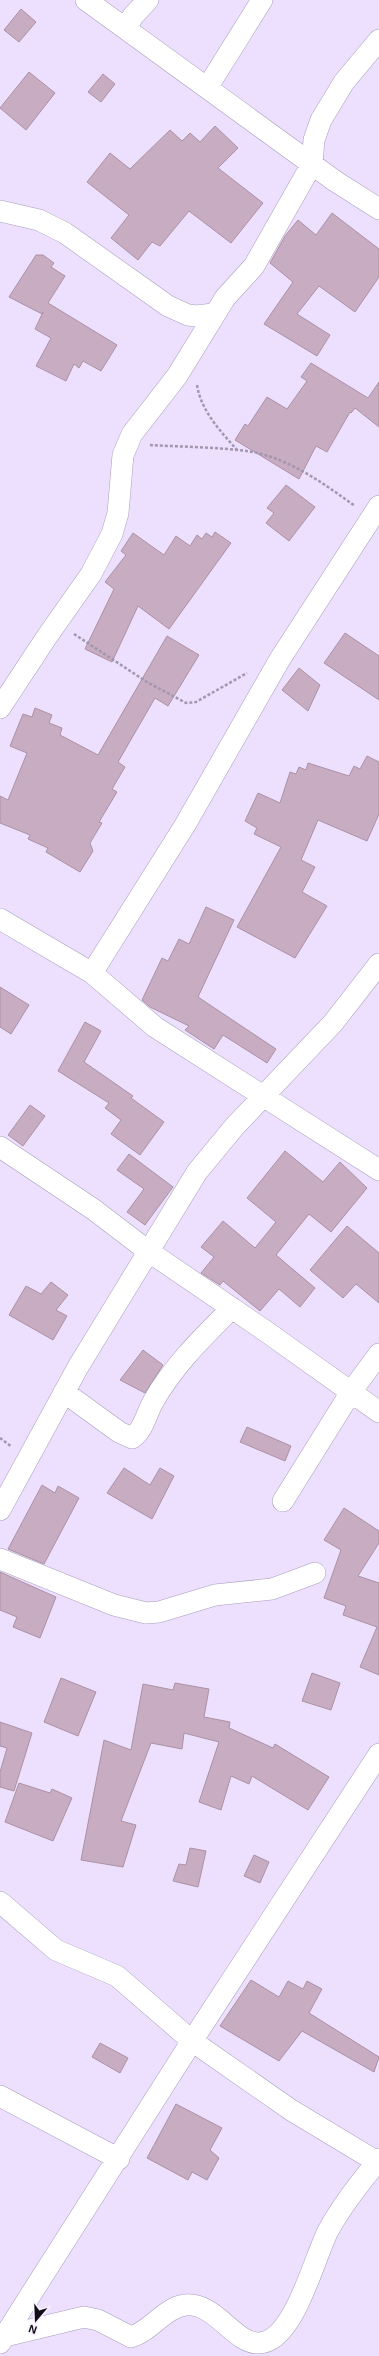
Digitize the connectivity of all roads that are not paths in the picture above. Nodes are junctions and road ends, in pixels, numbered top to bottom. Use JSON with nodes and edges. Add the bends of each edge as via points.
{"nodes":[{"id":1,"x":86,"y":0,"type":"edge"},
{"id":2,"x":148,"y":0,"type":"edge"},
{"id":3,"x":262,"y":0,"type":"edge"},
{"id":4,"x":126,"y":29,"type":"junction"},
{"id":5,"x":379,"y":40,"type":"edge"},
{"id":6,"x":207,"y":88,"type":"junction"},
{"id":7,"x":312,"y":164,"type":"junction"},
{"id":8,"x":379,"y":209,"type":"edge"},
{"id":9,"x":0,"y":211,"type":"edge"},
{"id":10,"x":213,"y":314,"type":"junction"},
{"id":11,"x":375,"y":512,"type":"edge"},
{"id":12,"x":0,"y":708,"type":"edge"},
{"id":13,"x":0,"y":919,"type":"edge"},
{"id":14,"x":379,"y":964,"type":"edge"},
{"id":15,"x":92,"y":973,"type":"junction"},
{"id":16,"x":263,"y":1097,"type":"junction"},
{"id":17,"x":0,"y":1147,"type":"edge"},
{"id":18,"x":379,"y":1170,"type":"edge"},
{"id":19,"x":148,"y":1251,"type":"junction"},
{"id":20,"x":232,"y":1308,"type":"junction"},
{"id":21,"x":379,"y":1354,"type":"edge"},
{"id":22,"x":64,"y":1392,"type":"junction"},
{"id":23,"x":351,"y":1392,"type":"junction"},
{"id":24,"x":379,"y":1412,"type":"edge"},
{"id":25,"x":283,"y":1501,"type":"dead end"},
{"id":26,"x":0,"y":1510,"type":"edge"},
{"id":27,"x":0,"y":1559,"type":"edge"},
{"id":28,"x":315,"y":1573,"type":"dead end"},
{"id":29,"x":379,"y":1754,"type":"edge"},
{"id":30,"x":0,"y":1902,"type":"edge"},
{"id":31,"x":192,"y":2041,"type":"junction"},
{"id":32,"x":0,"y":2096,"type":"edge"},
{"id":33,"x":119,"y":2159,"type":"junction"},
{"id":34,"x":378,"y":2161,"type":"edge"},
{"id":35,"x":2,"y":2340,"type":"edge"}],
"edges":[{"from":1,"to":4,"type":"street"},
{"from":2,"to":4,"type":"street","via":[[133,16]]},
{"from":3,"to":6,"type":"street"},
{"from":4,"to":6,"type":"street"},
{"from":5,"to":7,"type":"street","via":[[344,82],[321,120],[314,140]]},
{"from":6,"to":7,"type":"street"},
{"from":7,"to":8,"type":"street"},
{"from":7,"to":10,"type":"street","via":[[254,266]]},
{"from":9,"to":10,"type":"street","via":[[39,220],[65,233],[168,306],[197,316]]},
{"from":10,"to":12,"type":"street","via":[[177,376],[145,414],[127,443],[119,484],[116,522],[92,574],[56,622]]},
{"from":11,"to":15,"type":"street","via":[[280,659],[177,838]]},
{"from":13,"to":15,"type":"street"},
{"from":14,"to":16,"type":"street","via":[[334,1023]]},
{"from":15,"to":16,"type":"street","via":[[155,1027]]},
{"from":16,"to":18,"type":"street","via":[[304,1120]]},
{"from":16,"to":19,"type":"street","via":[[201,1167]]},
{"from":17,"to":19,"type":"street","via":[[93,1209]]},
{"from":19,"to":20,"type":"street"},
{"from":19,"to":22,"type":"street"},
{"from":20,"to":22,"type":"street","via":[[161,1387],[148,1410],[139,1434],[132,1438],[119,1432]]},
{"from":20,"to":23,"type":"street"},
{"from":21,"to":23,"type":"street"},
{"from":22,"to":26,"type":"street"},
{"from":23,"to":24,"type":"street"},
{"from":23,"to":25,"type":"street"},
{"from":27,"to":28,"type":"street","via":[[114,1605],[146,1613],[159,1612],[215,1595],[272,1589]]},
{"from":29,"to":31,"type":"street"},
{"from":30,"to":31,"type":"street","via":[[56,1950],[118,1976]]},
{"from":31,"to":33,"type":"street"},
{"from":31,"to":34,"type":"street","via":[[291,2110]]},
{"from":32,"to":33,"type":"street"},
{"from":33,"to":35,"type":"street"},
{"from":34,"to":35,"type":"street","via":[[328,2231],[292,2316],[273,2340],[258,2343],[246,2339],[197,2305],[177,2308],[159,2318],[139,2335],[131,2337],[98,2320],[84,2318]]}]}
